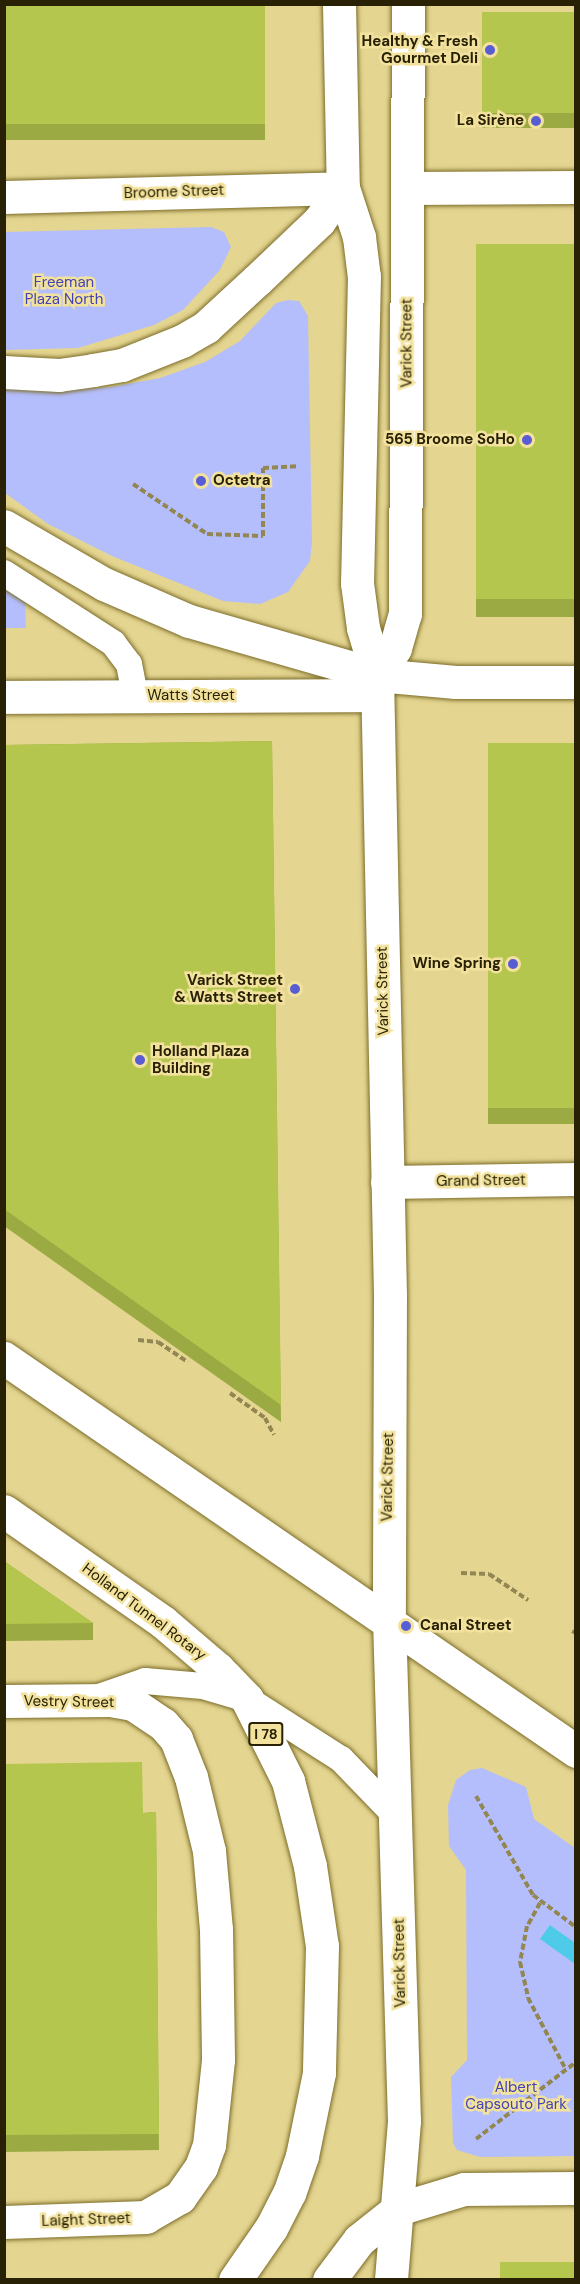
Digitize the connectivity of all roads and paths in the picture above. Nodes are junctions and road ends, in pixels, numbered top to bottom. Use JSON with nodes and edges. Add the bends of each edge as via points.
{"nodes":[{"id":1,"x":339,"y":4,"type":"edge"},
{"id":2,"x":408,"y":4,"type":"edge"},
{"id":3,"x":576,"y":187,"type":"edge"},
{"id":4,"x":343,"y":188,"type":"junction"},
{"id":5,"x":407,"y":188,"type":"junction"},
{"id":6,"x":4,"y":197,"type":"edge"},
{"id":7,"x":4,"y":372,"type":"edge"},
{"id":8,"x":297,"y":466,"type":"dead end"},
{"id":9,"x":133,"y":484,"type":"dead end"},
{"id":10,"x":4,"y":526,"type":"edge"},
{"id":11,"x":4,"y":573,"type":"edge"},
{"id":12,"x":576,"y":682,"type":"edge"},
{"id":13,"x":377,"y":685,"type":"junction"},
{"id":14,"x":135,"y":696,"type":"junction"},
{"id":15,"x":4,"y":697,"type":"edge"},
{"id":16,"x":576,"y":1179,"type":"edge"},
{"id":17,"x":387,"y":1182,"type":"junction"},
{"id":18,"x":138,"y":1340,"type":"dead end"},
{"id":19,"x":4,"y":1358,"type":"edge"},
{"id":20,"x":188,"y":1362,"type":"edge"},
{"id":21,"x":230,"y":1393,"type":"edge"},
{"id":22,"x":274,"y":1435,"type":"dead end"},
{"id":23,"x":4,"y":1511,"type":"edge"},
{"id":24,"x":461,"y":1573,"type":"dead end"},
{"id":25,"x":528,"y":1600,"type":"dead end"},
{"id":26,"x":389,"y":1619,"type":"junction"},
{"id":27,"x":247,"y":1699,"type":"junction"},
{"id":28,"x":4,"y":1701,"type":"edge"},
{"id":29,"x":87,"y":1701,"type":"junction"},
{"id":30,"x":576,"y":1751,"type":"edge"},
{"id":31,"x":476,"y":1796,"type":"dead end"},
{"id":32,"x":397,"y":1817,"type":"junction"},
{"id":33,"x":540,"y":1903,"type":"junction"},
{"id":34,"x":576,"y":1927,"type":"edge"},
{"id":35,"x":576,"y":2062,"type":"edge"},
{"id":36,"x":565,"y":2068,"type":"junction"},
{"id":37,"x":476,"y":2139,"type":"dead end"},
{"id":38,"x":191,"y":2183,"type":"joint"},
{"id":39,"x":576,"y":2188,"type":"edge"},
{"id":40,"x":398,"y":2209,"type":"junction"},
{"id":41,"x":4,"y":2222,"type":"edge"},
{"id":42,"x":235,"y":2280,"type":"edge"},
{"id":43,"x":329,"y":2280,"type":"edge"},
{"id":44,"x":392,"y":2280,"type":"edge"}],
"edges":[{"from":1,"to":4,"type":"main road","name":"Varick Street"},
{"from":2,"to":5,"type":"main road","name":"Varick Street"},
{"from":3,"to":5,"type":"main road"},
{"from":4,"to":6,"type":"main road","name":"Broome Street"},
{"from":4,"to":7,"type":"main road","via":[[319,221],[257,280],[206,327],[182,341],[122,365],[59,375]]},
{"from":4,"to":13,"type":"main road","name":"Varick Street","via":[[359,237],[364,276],[357,584]]},
{"from":5,"to":13,"type":"main road","name":"Varick Street","via":[[405,614],[395,648]]},
{"from":8,"to":9,"type":"path","via":[[263,468],[263,536],[207,534]]},
{"from":10,"to":13,"type":"main road","via":[[104,584],[189,621]]},
{"from":11,"to":14,"type":"lane","via":[[113,643],[129,664]]},
{"from":12,"to":13,"type":"main road","name":"Watts Street"},
{"from":13,"to":14,"type":"main road","name":"Watts Street"},
{"from":13,"to":17,"type":"main road","name":"Varick Street"},
{"from":14,"to":15,"type":"main road","name":"Watts Street"},
{"from":16,"to":17,"type":"main road","name":"Grand Street"},
{"from":17,"to":26,"type":"main road","name":"Varick Street"},
{"from":18,"to":20,"type":"path","via":[[158,1342]]},
{"from":19,"to":26,"type":"main road"},
{"from":21,"to":22,"type":"path","via":[[265,1418]]},
{"from":23,"to":27,"type":"main road","name":"Holland Tunnel Rotary","number":"I 78","via":[[193,1646]]},
{"from":24,"to":25,"type":"path","via":[[489,1574]]},
{"from":26,"to":30,"type":"main road"},
{"from":26,"to":32,"type":"main road","name":"Varick Street"},
{"from":27,"to":29,"type":"lane","via":[[204,1686],[146,1681]]},
{"from":27,"to":32,"type":"lane","via":[[341,1759]]},
{"from":27,"to":42,"type":"main road","name":"Holland Tunnel Rotary","number":"I 78","via":[[278,1754],[301,1824],[318,1909],[324,1987],[319,2073],[302,2156],[271,2228]]},
{"from":28,"to":29,"type":"main road","name":"Vestry Street"},
{"from":29,"to":38,"type":"main road","name":"Vestry Street","via":[[133,1704],[163,1724],[184,1755],[201,1810],[216,1918],[218,2089],[209,2145]]},
{"from":31,"to":33,"type":"path","via":[[515,1870]]},
{"from":32,"to":40,"type":"main road","name":"Varick Street","via":[[404,2121]]},
{"from":33,"to":34,"type":"path"},
{"from":33,"to":36,"type":"path","via":[[527,1926],[520,1962],[528,1998]]},
{"from":35,"to":36,"type":"path"},
{"from":36,"to":37,"type":"path"},
{"from":38,"to":41,"type":"main road","name":"Laight Street","via":[[164,2209],[146,2217]]},
{"from":39,"to":40,"type":"main road","via":[[464,2189]]},
{"from":40,"to":43,"type":"main road","via":[[359,2240]]},
{"from":40,"to":44,"type":"main road","name":"Varick Street"}]}
